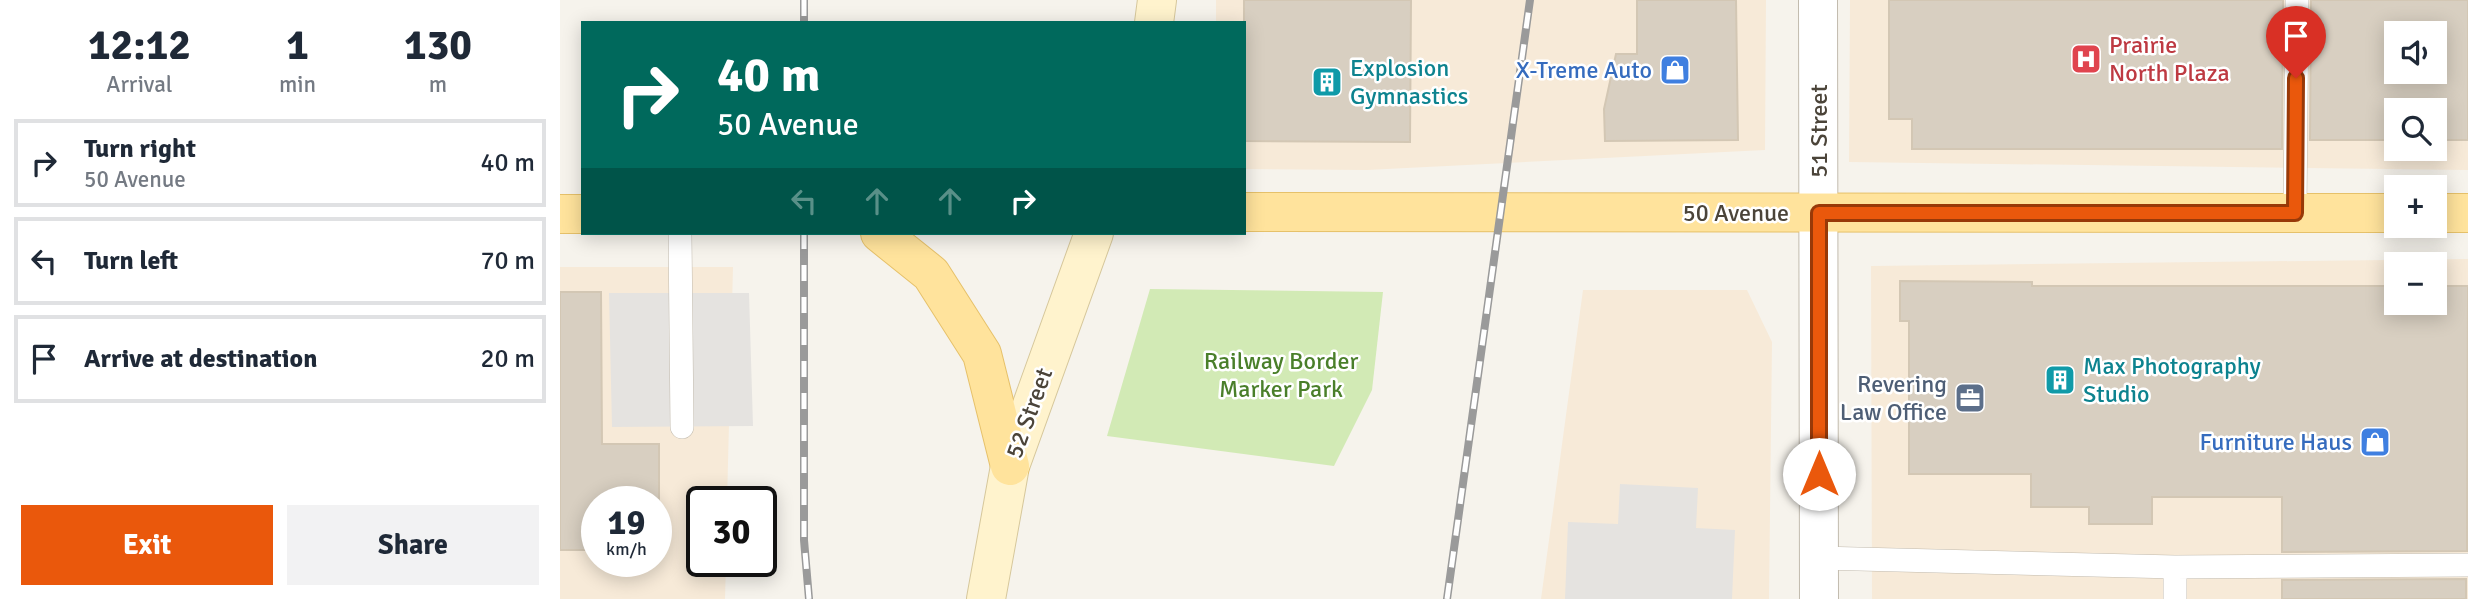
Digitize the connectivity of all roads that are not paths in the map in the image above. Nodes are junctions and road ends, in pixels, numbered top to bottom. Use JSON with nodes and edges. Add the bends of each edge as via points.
{"nodes":[{"id":1,"x":1157,"y":0,"type":"edge"},
{"id":2,"x":1818,"y":0,"type":"edge"},
{"id":3,"x":2297,"y":0,"type":"edge"},
{"id":4,"x":1154,"y":21,"type":"edge"},
{"id":5,"x":1246,"y":212,"type":"edge"},
{"id":6,"x":1819,"y":213,"type":"junction"},
{"id":7,"x":2295,"y":213,"type":"junction"},
{"id":8,"x":2384,"y":213,"type":"edge"},
{"id":9,"x":2447,"y":213,"type":"edge"},
{"id":10,"x":2468,"y":213,"type":"edge"},
{"id":11,"x":560,"y":214,"type":"edge"},
{"id":12,"x":581,"y":214,"type":"edge"},
{"id":13,"x":680,"y":235,"type":"edge"},
{"id":14,"x":882,"y":235,"type":"edge"},
{"id":15,"x":1093,"y":235,"type":"edge"},
{"id":16,"x":682,"y":427,"type":"dead end"},
{"id":17,"x":1010,"y":466,"type":"junction"},
{"id":18,"x":1819,"y":558,"type":"junction"},
{"id":19,"x":2468,"y":565,"type":"edge"},
{"id":20,"x":2175,"y":567,"type":"junction"},
{"id":21,"x":986,"y":599,"type":"edge"},
{"id":22,"x":1819,"y":599,"type":"edge"},
{"id":23,"x":2175,"y":599,"type":"edge"}],
"edges":[{"from":1,"to":4,"type":"main road"},
{"from":2,"to":6,"type":"street","name":"51 Street"},
{"from":3,"to":7,"type":"lane"},
{"from":5,"to":6,"type":"main road","name":"50 Avenue"},
{"from":6,"to":7,"type":"main road","name":"50 Avenue"},
{"from":6,"to":18,"type":"street","name":"51 Street"},
{"from":7,"to":8,"type":"main road","name":"50 Avenue"},
{"from":9,"to":10,"type":"main road"},
{"from":11,"to":12,"type":"main road"},
{"from":13,"to":16,"type":"lane"},
{"from":14,"to":17,"type":"main road","via":[[931,274],[982,354]]},
{"from":15,"to":17,"type":"main road","name":"52 Street"},
{"from":17,"to":21,"type":"main road","name":"52 Street"},
{"from":18,"to":20,"type":"lane"},
{"from":18,"to":22,"type":"street","name":"51 Street"},
{"from":19,"to":20,"type":"lane"},
{"from":20,"to":23,"type":"lane"}]}
